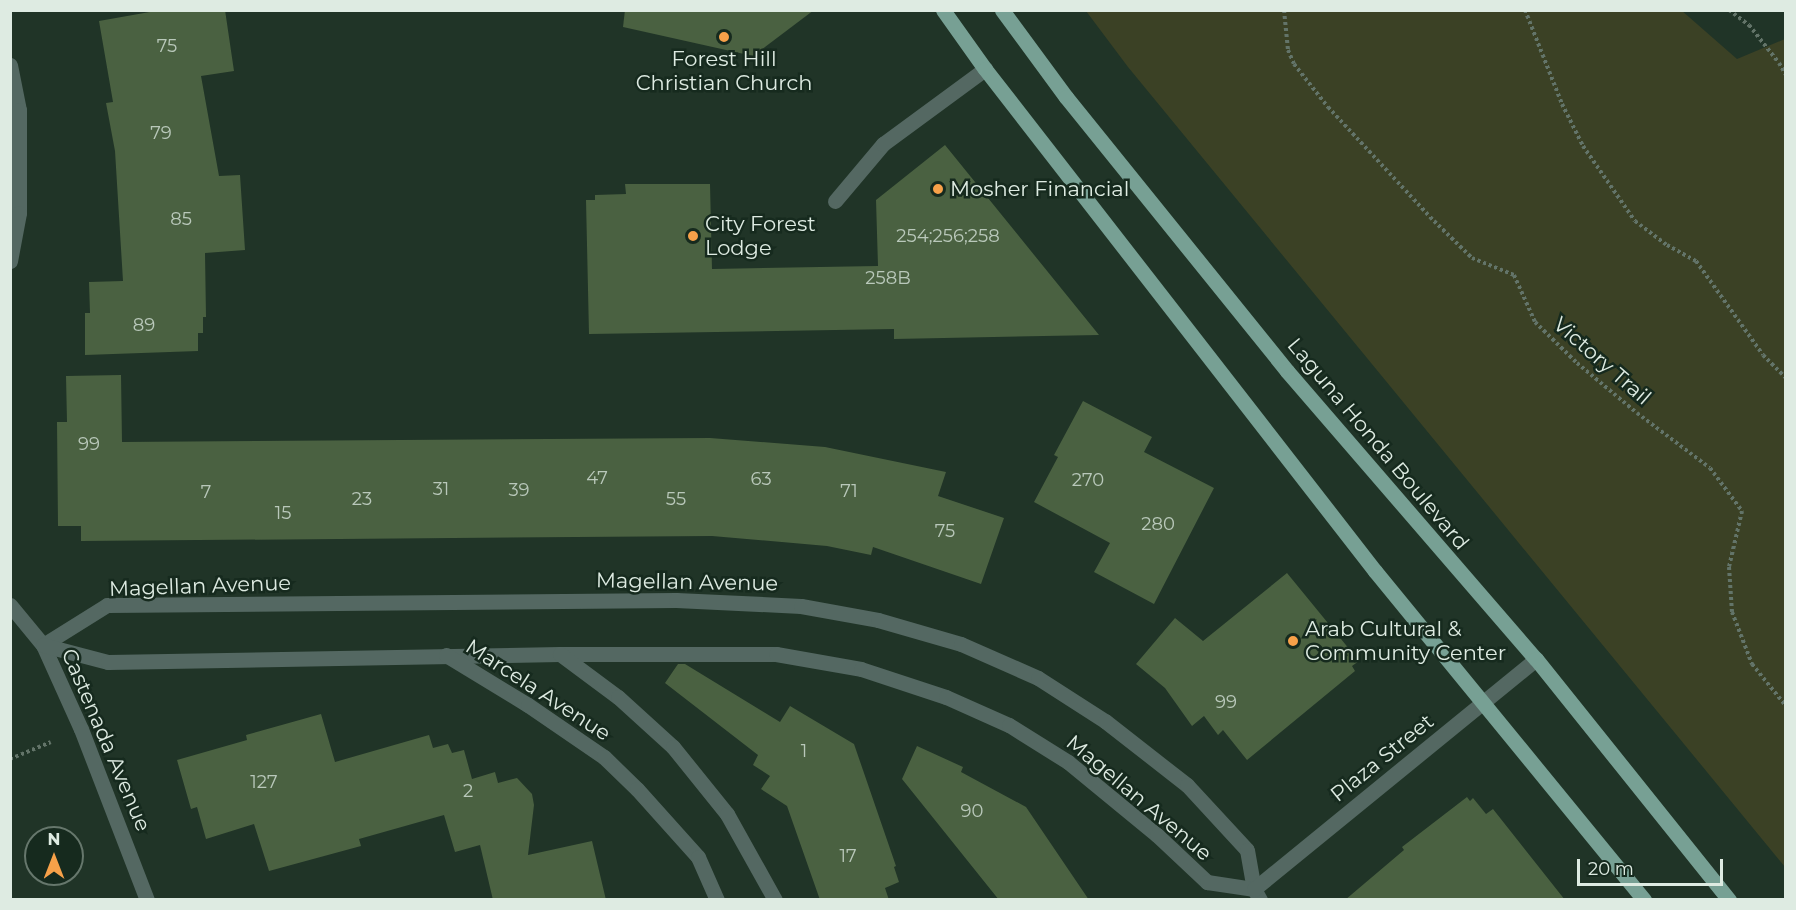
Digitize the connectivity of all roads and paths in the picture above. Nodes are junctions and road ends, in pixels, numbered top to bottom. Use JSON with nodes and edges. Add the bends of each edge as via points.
{"nodes":[{"id":1,"x":944,"y":10,"type":"edge"},
{"id":2,"x":1002,"y":10,"type":"edge"},
{"id":3,"x":1284,"y":10,"type":"edge"},
{"id":4,"x":1525,"y":10,"type":"edge"},
{"id":5,"x":1729,"y":10,"type":"edge"},
{"id":6,"x":10,"y":65,"type":"edge"},
{"id":7,"x":985,"y":69,"type":"junction"},
{"id":8,"x":1785,"y":75,"type":"edge"},
{"id":9,"x":835,"y":201,"type":"dead end"},
{"id":10,"x":10,"y":261,"type":"edge"},
{"id":11,"x":1785,"y":378,"type":"edge"},
{"id":12,"x":10,"y":605,"type":"edge"},
{"id":13,"x":43,"y":645,"type":"junction"},
{"id":14,"x":560,"y":654,"type":"junction"},
{"id":15,"x":446,"y":656,"type":"junction"},
{"id":16,"x":1536,"y":660,"type":"junction"},
{"id":17,"x":1483,"y":702,"type":"junction"},
{"id":18,"x":1785,"y":706,"type":"edge"},
{"id":19,"x":81,"y":729,"type":"junction"},
{"id":20,"x":10,"y":759,"type":"edge"},
{"id":21,"x":1257,"y":894,"type":"edge"},
{"id":22,"x":147,"y":900,"type":"edge"},
{"id":23,"x":717,"y":900,"type":"edge"},
{"id":24,"x":775,"y":900,"type":"edge"},
{"id":25,"x":1644,"y":900,"type":"edge"},
{"id":26,"x":1729,"y":900,"type":"edge"}],
"edges":[{"from":1,"to":7,"type":"main road"},
{"from":2,"to":16,"type":"main road","name":"Laguna Honda Boulevard","via":[[1066,97],[1287,372]]},
{"from":3,"to":18,"type":"path","name":"Victory Trail","via":[[1294,64],[1374,157],[1472,258],[1514,276],[1535,322],[1620,398],[1710,468],[1742,511],[1729,567],[1732,612],[1752,663]]},
{"from":4,"to":11,"type":"path","via":[[1583,146],[1635,221],[1696,261],[1763,355]]},
{"from":5,"to":8,"type":"path","via":[[1749,25]]},
{"from":6,"to":10,"type":"street","via":[[19,110],[19,202]]},
{"from":7,"to":9,"type":"street","via":[[883,144]]},
{"from":7,"to":17,"type":"main road","via":[[1375,571]]},
{"from":12,"to":13,"type":"street","name":"Castenada Avenue"},
{"from":13,"to":15,"type":"street","name":"Magellan Avenue","via":[[108,662]]},
{"from":13,"to":19,"type":"street","name":"Castenada Avenue"},
{"from":13,"to":21,"type":"street","name":"Magellan Avenue","via":[[107,605],[676,600],[801,606],[878,620],[962,644],[1038,678],[1105,721],[1187,784],[1246,850]]},
{"from":14,"to":15,"type":"street","name":"Magellan Avenue"},
{"from":14,"to":21,"type":"street","name":"Magellan Avenue","via":[[776,654],[861,669],[946,697],[1009,725],[1068,762],[1208,882]]},
{"from":14,"to":24,"type":"street","name":"Marcela Avenue","via":[[618,697],[681,756],[727,814]]},
{"from":15,"to":23,"type":"street","name":"Marcela Avenue","via":[[604,757],[698,857]]},
{"from":16,"to":17,"type":"street","name":"Plaza Street"},
{"from":16,"to":26,"type":"main road","name":"Laguna Honda Boulevard"},
{"from":17,"to":21,"type":"street","name":"Plaza Street"},
{"from":17,"to":25,"type":"main road"},
{"from":19,"to":20,"type":"path"},
{"from":19,"to":22,"type":"street","name":"Castenada Avenue"}]}
